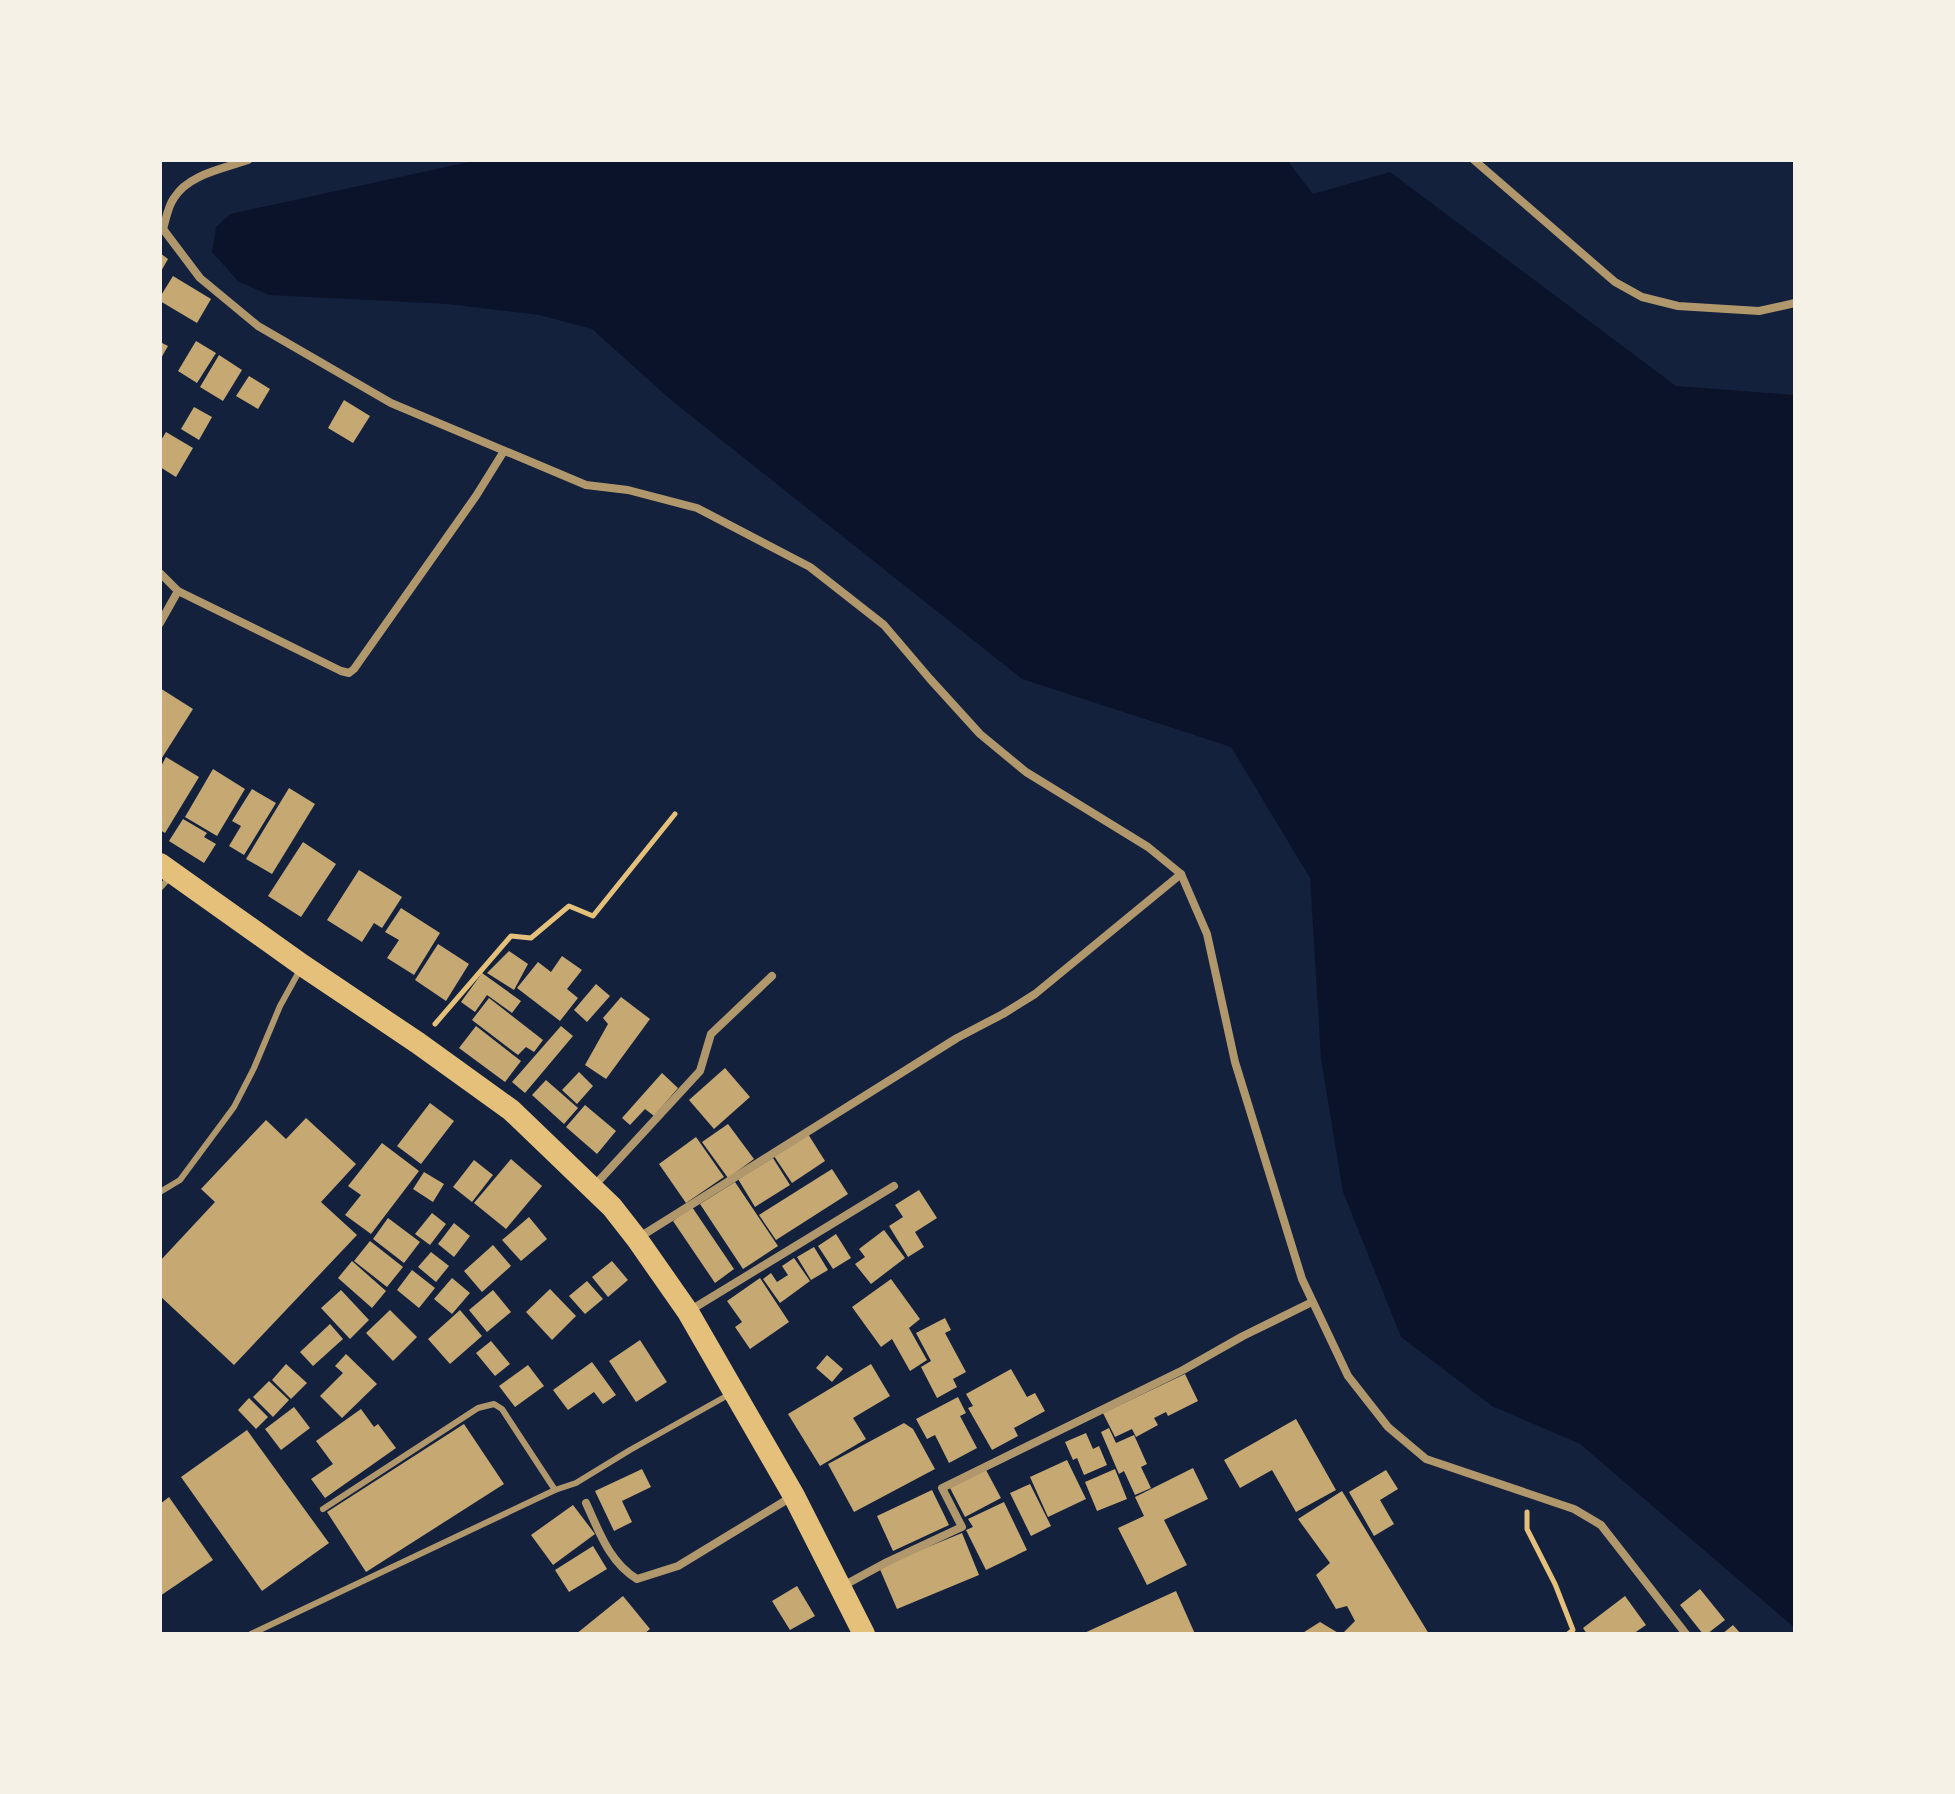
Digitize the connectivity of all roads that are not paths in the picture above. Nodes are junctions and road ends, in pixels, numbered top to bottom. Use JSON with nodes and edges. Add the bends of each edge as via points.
{"nodes":[{"id":1,"x":248,"y":160,"type":"edge"},
{"id":2,"x":1474,"y":160,"type":"edge"},
{"id":3,"x":162,"y":228,"type":"edge"},
{"id":4,"x":1795,"y":303,"type":"edge"},
{"id":5,"x":504,"y":451,"type":"junction"},
{"id":6,"x":160,"y":573,"type":"edge"},
{"id":7,"x":178,"y":591,"type":"junction"},
{"id":8,"x":160,"y":623,"type":"edge"},
{"id":9,"x":1181,"y":874,"type":"junction"},
{"id":10,"x":165,"y":875,"type":"edge"},
{"id":11,"x":302,"y":965,"type":"junction"},
{"id":12,"x":772,"y":976,"type":"dead end"},
{"id":13,"x":894,"y":1186,"type":"dead end"},
{"id":14,"x":593,"y":1187,"type":"junction"},
{"id":15,"x":160,"y":1192,"type":"edge"},
{"id":16,"x":637,"y":1239,"type":"junction"},
{"id":17,"x":1312,"y":1302,"type":"junction"},
{"id":18,"x":688,"y":1312,"type":"junction"},
{"id":19,"x":734,"y":1391,"type":"junction"},
{"id":20,"x":555,"y":1490,"type":"junction"},
{"id":21,"x":794,"y":1496,"type":"junction"},
{"id":22,"x":586,"y":1503,"type":"dead end"},
{"id":23,"x":323,"y":1509,"type":"dead end"},
{"id":24,"x":840,"y":1588,"type":"junction"},
{"id":25,"x":251,"y":1634,"type":"edge"},
{"id":26,"x":864,"y":1634,"type":"edge"},
{"id":27,"x":1686,"y":1634,"type":"edge"}],
"edges":[{"from":1,"to":3,"type":"street","via":[[182,187]]},
{"from":2,"to":4,"type":"street","via":[[1615,282],[1642,297],[1678,306],[1759,311]]},
{"from":3,"to":5,"type":"street","via":[[200,278],[258,326],[391,403]]},
{"from":5,"to":7,"type":"street","via":[[349,673]]},
{"from":5,"to":9,"type":"street","via":[[586,485],[697,508],[810,567],[884,625],[980,734],[1026,772],[1148,847]]},
{"from":6,"to":7,"type":"street"},
{"from":7,"to":8,"type":"street"},
{"from":9,"to":16,"type":"street","via":[[1035,994]]},
{"from":9,"to":17,"type":"street","via":[[1207,934],[1235,1062]]},
{"from":10,"to":11,"type":"highway"},
{"from":11,"to":14,"type":"highway","via":[[511,1110]]},
{"from":11,"to":15,"type":"lane","via":[[234,1107],[180,1180]]},
{"from":12,"to":14,"type":"street","via":[[711,1034],[700,1071]]},
{"from":13,"to":18,"type":"street"},
{"from":14,"to":16,"type":"highway"},
{"from":16,"to":18,"type":"highway"},
{"from":17,"to":24,"type":"street","via":[[942,1488],[962,1527]]},
{"from":17,"to":27,"type":"street","via":[[1348,1376],[1388,1427],[1426,1459],[1574,1509],[1601,1525]]},
{"from":18,"to":19,"type":"highway"},
{"from":19,"to":20,"type":"lane","via":[[576,1483]]},
{"from":19,"to":21,"type":"highway"},
{"from":20,"to":23,"type":"lane","via":[[494,1404],[478,1408]]},
{"from":20,"to":25,"type":"lane"},
{"from":21,"to":22,"type":"street","via":[[678,1566],[637,1579],[607,1550]]},
{"from":21,"to":24,"type":"highway"},
{"from":24,"to":26,"type":"highway"}]}
